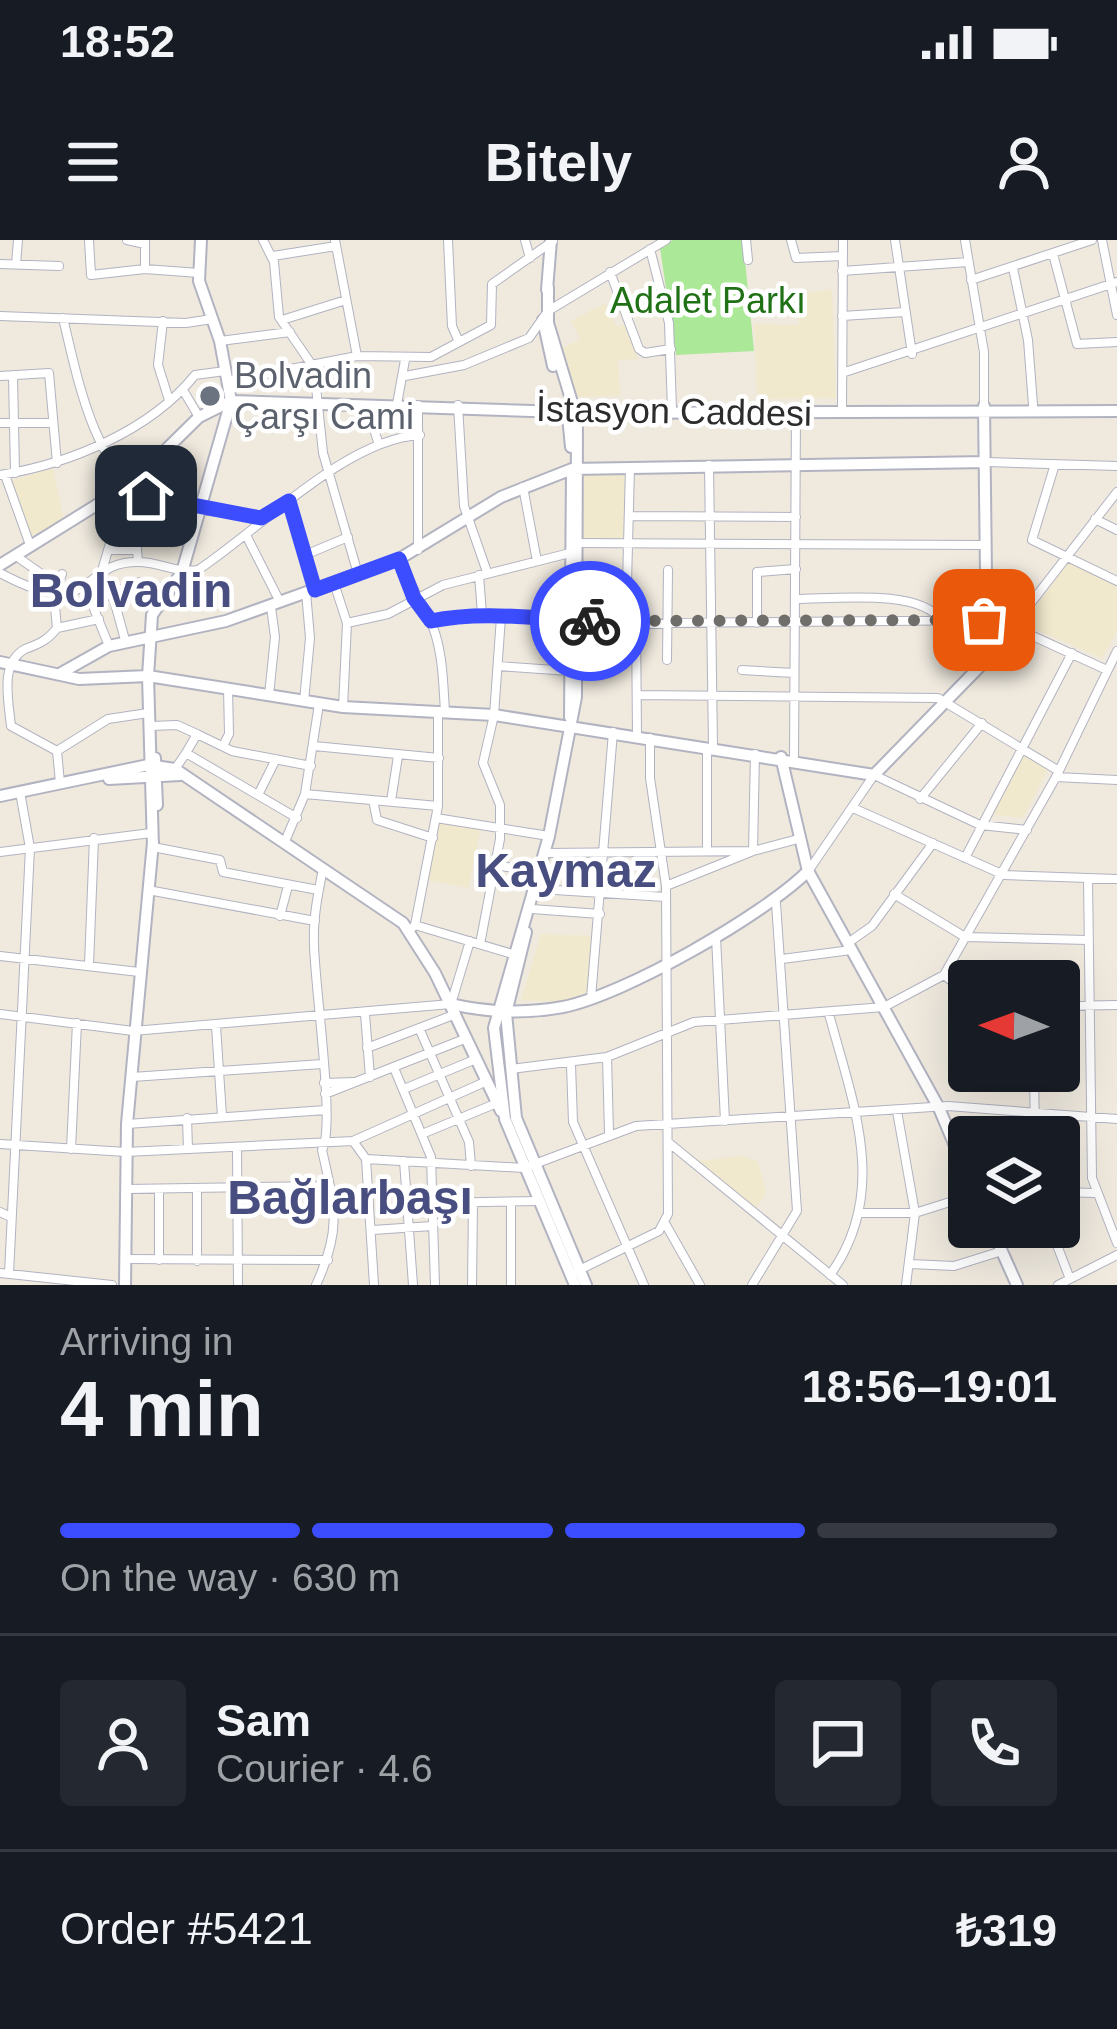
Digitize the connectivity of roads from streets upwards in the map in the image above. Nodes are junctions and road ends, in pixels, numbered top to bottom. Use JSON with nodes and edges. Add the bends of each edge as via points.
{"nodes":[{"id":1,"x":18,"y":240,"type":"edge"},
{"id":2,"x":89,"y":240,"type":"edge"},
{"id":3,"x":127,"y":240,"type":"edge"},
{"id":4,"x":201,"y":240,"type":"edge"},
{"id":5,"x":263,"y":240,"type":"edge"},
{"id":6,"x":448,"y":240,"type":"edge"},
{"id":7,"x":525,"y":240,"type":"edge"},
{"id":8,"x":552,"y":240,"type":"edge"},
{"id":9,"x":664,"y":240,"type":"edge"},
{"id":10,"x":746,"y":240,"type":"edge"},
{"id":11,"x":790,"y":240,"type":"edge"},
{"id":12,"x":843,"y":240,"type":"edge"},
{"id":13,"x":895,"y":240,"type":"edge"},
{"id":14,"x":965,"y":240,"type":"edge"},
{"id":15,"x":1092,"y":240,"type":"edge"},
{"id":16,"x":1102,"y":240,"type":"edge"},
{"id":17,"x":145,"y":242,"type":"edge"},
{"id":18,"x":336,"y":243,"type":"edge"},
{"id":19,"x":650,"y":249,"type":"junction"},
{"id":20,"x":1053,"y":254,"type":"junction"},
{"id":21,"x":273,"y":256,"type":"junction"},
{"id":22,"x":843,"y":256,"type":"junction"},
{"id":23,"x":530,"y":258,"type":"junction"},
{"id":24,"x":748,"y":260,"type":"dead end"},
{"id":25,"x":968,"y":262,"type":"junction"},
{"id":26,"x":0,"y":264,"type":"edge"},
{"id":27,"x":16,"y":264,"type":"junction"},
{"id":28,"x":59,"y":266,"type":"dead end"},
{"id":29,"x":899,"y":267,"type":"junction"},
{"id":30,"x":1013,"y":268,"type":"junction"},
{"id":31,"x":146,"y":269,"type":"junction"},
{"id":32,"x":842,"y":271,"type":"junction"},
{"id":33,"x":610,"y":272,"type":"junction"},
{"id":34,"x":199,"y":273,"type":"junction"},
{"id":35,"x":971,"y":280,"type":"junction"},
{"id":36,"x":1114,"y":283,"type":"edge"},
{"id":37,"x":346,"y":300,"type":"junction"},
{"id":38,"x":1065,"y":300,"type":"junction"},
{"id":39,"x":905,"y":312,"type":"junction"},
{"id":40,"x":1024,"y":315,"type":"junction"},
{"id":41,"x":1117,"y":315,"type":"edge"},
{"id":42,"x":0,"y":316,"type":"edge"},
{"id":43,"x":545,"y":316,"type":"junction"},
{"id":44,"x":842,"y":316,"type":"junction"},
{"id":45,"x":63,"y":318,"type":"junction"},
{"id":46,"x":212,"y":319,"type":"junction"},
{"id":47,"x":282,"y":320,"type":"junction"},
{"id":48,"x":163,"y":321,"type":"junction"},
{"id":49,"x":981,"y":331,"type":"junction"},
{"id":50,"x":290,"y":332,"type":"junction"},
{"id":51,"x":220,"y":341,"type":"junction"},
{"id":52,"x":459,"y":342,"type":"junction"},
{"id":53,"x":1117,"y":343,"type":"edge"},
{"id":54,"x":671,"y":349,"type":"junction"},
{"id":55,"x":912,"y":354,"type":"junction"},
{"id":56,"x":441,"y":355,"type":"junction"},
{"id":57,"x":357,"y":356,"type":"junction"},
{"id":58,"x":405,"y":360,"type":"junction"},
{"id":59,"x":314,"y":368,"type":"junction"},
{"id":60,"x":445,"y":368,"type":"junction"},
{"id":61,"x":842,"y":373,"type":"junction"},
{"id":62,"x":0,"y":376,"type":"edge"},
{"id":63,"x":13,"y":376,"type":"junction"},
{"id":64,"x":228,"y":376,"type":"junction"},
{"id":65,"x":405,"y":376,"type":"junction"},
{"id":66,"x":183,"y":390,"type":"junction"},
{"id":67,"x":169,"y":400,"type":"junction"},
{"id":68,"x":231,"y":401,"type":"junction"},
{"id":69,"x":397,"y":404,"type":"junction"},
{"id":70,"x":418,"y":404,"type":"junction"},
{"id":71,"x":366,"y":405,"type":"junction"},
{"id":72,"x":458,"y":405,"type":"junction"},
{"id":73,"x":1033,"y":405,"type":"junction"},
{"id":74,"x":318,"y":407,"type":"junction"},
{"id":75,"x":842,"y":407,"type":"junction"},
{"id":76,"x":1117,"y":408,"type":"edge"},
{"id":77,"x":672,"y":409,"type":"junction"},
{"id":78,"x":984,"y":409,"type":"junction"},
{"id":79,"x":572,"y":410,"type":"junction"},
{"id":80,"x":796,"y":412,"type":"junction"},
{"id":81,"x":199,"y":416,"type":"junction"},
{"id":82,"x":0,"y":423,"type":"edge"},
{"id":83,"x":49,"y":423,"type":"junction"},
{"id":84,"x":15,"y":424,"type":"junction"},
{"id":85,"x":420,"y":435,"type":"junction"},
{"id":86,"x":378,"y":442,"type":"junction"},
{"id":87,"x":101,"y":445,"type":"junction"},
{"id":88,"x":986,"y":462,"type":"junction"},
{"id":89,"x":57,"y":463,"type":"junction"},
{"id":90,"x":796,"y":464,"type":"junction"},
{"id":91,"x":1055,"y":464,"type":"junction"},
{"id":92,"x":709,"y":465,"type":"junction"},
{"id":93,"x":1117,"y":466,"type":"edge"},
{"id":94,"x":630,"y":467,"type":"junction"},
{"id":95,"x":575,"y":468,"type":"junction"},
{"id":96,"x":7,"y":474,"type":"edge"},
{"id":97,"x":331,"y":476,"type":"junction"},
{"id":98,"x":130,"y":484,"type":"junction"},
{"id":99,"x":524,"y":487,"type":"junction"},
{"id":100,"x":1117,"y":493,"type":"edge"},
{"id":101,"x":146,"y":496,"type":"junction"},
{"id":102,"x":289,"y":501,"type":"junction"},
{"id":103,"x":200,"y":506,"type":"junction"},
{"id":104,"x":629,"y":516,"type":"junction"},
{"id":105,"x":796,"y":517,"type":"junction"},
{"id":106,"x":261,"y":518,"type":"junction"},
{"id":107,"x":710,"y":518,"type":"junction"},
{"id":108,"x":467,"y":519,"type":"junction"},
{"id":109,"x":1096,"y":519,"type":"junction"},
{"id":110,"x":1117,"y":530,"type":"edge"},
{"id":111,"x":114,"y":532,"type":"junction"},
{"id":112,"x":246,"y":535,"type":"junction"},
{"id":113,"x":136,"y":537,"type":"junction"},
{"id":114,"x":348,"y":537,"type":"junction"},
{"id":115,"x":628,"y":544,"type":"junction"},
{"id":116,"x":709,"y":544,"type":"junction"},
{"id":117,"x":796,"y":545,"type":"junction"},
{"id":118,"x":984,"y":545,"type":"junction"},
{"id":119,"x":31,"y":547,"type":"junction"},
{"id":120,"x":573,"y":547,"type":"junction"},
{"id":121,"x":107,"y":550,"type":"junction"},
{"id":122,"x":136,"y":550,"type":"junction"},
{"id":123,"x":418,"y":550,"type":"junction"},
{"id":124,"x":305,"y":555,"type":"junction"},
{"id":125,"x":16,"y":556,"type":"junction"},
{"id":126,"x":1066,"y":557,"type":"junction"},
{"id":127,"x":399,"y":559,"type":"junction"},
{"id":128,"x":537,"y":561,"type":"junction"},
{"id":129,"x":138,"y":562,"type":"junction"},
{"id":130,"x":0,"y":569,"type":"edge"},
{"id":131,"x":796,"y":569,"type":"junction"},
{"id":132,"x":668,"y":570,"type":"dead end"},
{"id":133,"x":182,"y":572,"type":"junction"},
{"id":134,"x":62,"y":574,"type":"dead end"},
{"id":135,"x":358,"y":574,"type":"junction"},
{"id":136,"x":483,"y":574,"type":"junction"},
{"id":137,"x":100,"y":576,"type":"junction"},
{"id":138,"x":1117,"y":581,"type":"edge"},
{"id":139,"x":334,"y":583,"type":"junction"},
{"id":140,"x":86,"y":589,"type":"junction"},
{"id":141,"x":36,"y":590,"type":"junction"},
{"id":142,"x":170,"y":590,"type":"junction"},
{"id":143,"x":310,"y":591,"type":"junction"},
{"id":144,"x":112,"y":595,"type":"junction"},
{"id":145,"x":54,"y":596,"type":"junction"},
{"id":146,"x":414,"y":598,"type":"junction"},
{"id":147,"x":796,"y":599,"type":"junction"},
{"id":148,"x":93,"y":601,"type":"junction"},
{"id":149,"x":276,"y":605,"type":"junction"},
{"id":150,"x":482,"y":614,"type":"junction"},
{"id":151,"x":501,"y":617,"type":"junction"},
{"id":152,"x":99,"y":620,"type":"junction"},
{"id":153,"x":984,"y":620,"type":"junction"},
{"id":154,"x":431,"y":621,"type":"junction"},
{"id":155,"x":941,"y":621,"type":"junction"},
{"id":156,"x":573,"y":622,"type":"junction"},
{"id":157,"x":631,"y":622,"type":"junction"},
{"id":158,"x":667,"y":622,"type":"junction"},
{"id":159,"x":711,"y":622,"type":"junction"},
{"id":160,"x":346,"y":623,"type":"junction"},
{"id":161,"x":757,"y":623,"type":"junction"},
{"id":162,"x":796,"y":623,"type":"junction"},
{"id":163,"x":1013,"y":627,"type":"junction"},
{"id":164,"x":57,"y":628,"type":"junction"},
{"id":165,"x":148,"y":635,"type":"junction"},
{"id":166,"x":125,"y":640,"type":"junction"},
{"id":167,"x":109,"y":646,"type":"junction"},
{"id":168,"x":1072,"y":653,"type":"junction"},
{"id":169,"x":1116,"y":656,"type":"edge"},
{"id":170,"x":5,"y":657,"type":"edge"},
{"id":171,"x":667,"y":659,"type":"dead end"},
{"id":172,"x":987,"y":659,"type":"junction"},
{"id":173,"x":498,"y":666,"type":"junction"},
{"id":174,"x":742,"y":670,"type":"dead end"},
{"id":175,"x":1107,"y":670,"type":"junction"},
{"id":176,"x":568,"y":671,"type":"junction"},
{"id":177,"x":794,"y":673,"type":"junction"},
{"id":178,"x":61,"y":674,"type":"junction"},
{"id":179,"x":148,"y":676,"type":"junction"},
{"id":180,"x":228,"y":688,"type":"junction"},
{"id":181,"x":269,"y":695,"type":"junction"},
{"id":182,"x":637,"y":695,"type":"junction"},
{"id":183,"x":713,"y":698,"type":"junction"},
{"id":184,"x":795,"y":698,"type":"junction"},
{"id":185,"x":304,"y":701,"type":"junction"},
{"id":186,"x":949,"y":701,"type":"junction"},
{"id":187,"x":319,"y":704,"type":"junction"},
{"id":188,"x":343,"y":707,"type":"junction"},
{"id":189,"x":442,"y":711,"type":"junction"},
{"id":190,"x":494,"y":716,"type":"junction"},
{"id":191,"x":150,"y":720,"type":"junction"},
{"id":192,"x":982,"y":724,"type":"junction"},
{"id":193,"x":11,"y":726,"type":"junction"},
{"id":194,"x":572,"y":726,"type":"junction"},
{"id":195,"x":0,"y":730,"type":"edge"},
{"id":196,"x":613,"y":732,"type":"junction"},
{"id":197,"x":197,"y":734,"type":"junction"},
{"id":198,"x":644,"y":736,"type":"junction"},
{"id":199,"x":710,"y":745,"type":"junction"},
{"id":200,"x":223,"y":746,"type":"junction"},
{"id":201,"x":314,"y":746,"type":"junction"},
{"id":202,"x":1019,"y":748,"type":"junction"},
{"id":203,"x":57,"y":751,"type":"junction"},
{"id":204,"x":186,"y":753,"type":"junction"},
{"id":205,"x":755,"y":753,"type":"junction"},
{"id":206,"x":398,"y":756,"type":"junction"},
{"id":207,"x":439,"y":758,"type":"junction"},
{"id":208,"x":787,"y":758,"type":"junction"},
{"id":209,"x":276,"y":759,"type":"junction"},
{"id":210,"x":310,"y":766,"type":"junction"},
{"id":211,"x":153,"y":771,"type":"junction"},
{"id":212,"x":179,"y":772,"type":"junction"},
{"id":213,"x":1058,"y":774,"type":"junction"},
{"id":214,"x":874,"y":776,"type":"junction"},
{"id":215,"x":1117,"y":780,"type":"edge"},
{"id":216,"x":60,"y":784,"type":"junction"},
{"id":217,"x":20,"y":790,"type":"junction"},
{"id":218,"x":305,"y":794,"type":"junction"},
{"id":219,"x":0,"y":796,"type":"edge"},
{"id":220,"x":258,"y":796,"type":"junction"},
{"id":221,"x":920,"y":799,"type":"junction"},
{"id":222,"x":373,"y":800,"type":"junction"},
{"id":223,"x":392,"y":801,"type":"junction"},
{"id":224,"x":854,"y":808,"type":"junction"},
{"id":225,"x":437,"y":812,"type":"junction"},
{"id":226,"x":296,"y":818,"type":"junction"},
{"id":227,"x":980,"y":825,"type":"junction"},
{"id":228,"x":500,"y":828,"type":"junction"},
{"id":229,"x":1028,"y":830,"type":"junction"},
{"id":230,"x":152,"y":833,"type":"junction"},
{"id":231,"x":549,"y":836,"type":"junction"},
{"id":232,"x":94,"y":838,"type":"junction"},
{"id":233,"x":433,"y":838,"type":"junction"},
{"id":234,"x":286,"y":839,"type":"junction"},
{"id":235,"x":798,"y":839,"type":"junction"},
{"id":236,"x":933,"y":844,"type":"junction"},
{"id":237,"x":152,"y":847,"type":"junction"},
{"id":238,"x":30,"y":848,"type":"junction"},
{"id":239,"x":707,"y":848,"type":"junction"},
{"id":240,"x":753,"y":851,"type":"junction"},
{"id":241,"x":0,"y":852,"type":"edge"},
{"id":242,"x":660,"y":852,"type":"junction"},
{"id":243,"x":546,"y":853,"type":"junction"},
{"id":244,"x":605,"y":853,"type":"junction"},
{"id":245,"x":964,"y":858,"type":"junction"},
{"id":246,"x":495,"y":865,"type":"junction"},
{"id":247,"x":324,"y":867,"type":"junction"},
{"id":248,"x":538,"y":872,"type":"junction"},
{"id":249,"x":808,"y":872,"type":"junction"},
{"id":250,"x":1004,"y":875,"type":"junction"},
{"id":251,"x":1088,"y":879,"type":"junction"},
{"id":252,"x":1117,"y":879,"type":"edge"},
{"id":253,"x":288,"y":886,"type":"junction"},
{"id":254,"x":539,"y":889,"type":"junction"},
{"id":255,"x":148,"y":890,"type":"junction"},
{"id":256,"x":318,"y":890,"type":"junction"},
{"id":257,"x":665,"y":892,"type":"junction"},
{"id":258,"x":894,"y":894,"type":"junction"},
{"id":259,"x":602,"y":895,"type":"junction"},
{"id":260,"x":776,"y":902,"type":"junction"},
{"id":261,"x":532,"y":909,"type":"junction"},
{"id":262,"x":600,"y":914,"type":"junction"},
{"id":263,"x":280,"y":916,"type":"junction"},
{"id":264,"x":315,"y":921,"type":"junction"},
{"id":265,"x":412,"y":928,"type":"junction"},
{"id":266,"x":716,"y":936,"type":"junction"},
{"id":267,"x":965,"y":938,"type":"junction"},
{"id":268,"x":1088,"y":940,"type":"junction"},
{"id":269,"x":475,"y":942,"type":"junction"},
{"id":270,"x":850,"y":946,"type":"junction"},
{"id":271,"x":516,"y":955,"type":"junction"},
{"id":272,"x":0,"y":956,"type":"edge"},
{"id":273,"x":25,"y":958,"type":"junction"},
{"id":274,"x":782,"y":959,"type":"junction"},
{"id":275,"x":665,"y":962,"type":"junction"},
{"id":276,"x":89,"y":965,"type":"junction"},
{"id":277,"x":140,"y":972,"type":"junction"},
{"id":278,"x":944,"y":975,"type":"junction"},
{"id":279,"x":948,"y":978,"type":"edge"},
{"id":280,"x":592,"y":998,"type":"junction"},
{"id":281,"x":1117,"y":1005,"type":"edge"},
{"id":282,"x":884,"y":1006,"type":"junction"},
{"id":283,"x":1080,"y":1006,"type":"edge"},
{"id":284,"x":1089,"y":1006,"type":"junction"},
{"id":285,"x":453,"y":1009,"type":"junction"},
{"id":286,"x":501,"y":1013,"type":"junction"},
{"id":287,"x":0,"y":1014,"type":"edge"},
{"id":288,"x":365,"y":1014,"type":"junction"},
{"id":289,"x":829,"y":1014,"type":"junction"},
{"id":290,"x":21,"y":1015,"type":"junction"},
{"id":291,"x":318,"y":1018,"type":"junction"},
{"id":292,"x":786,"y":1018,"type":"junction"},
{"id":293,"x":722,"y":1021,"type":"junction"},
{"id":294,"x":77,"y":1024,"type":"junction"},
{"id":295,"x":216,"y":1025,"type":"junction"},
{"id":296,"x":419,"y":1028,"type":"junction"},
{"id":297,"x":667,"y":1030,"type":"junction"},
{"id":298,"x":133,"y":1031,"type":"junction"},
{"id":299,"x":467,"y":1038,"type":"junction"},
{"id":300,"x":368,"y":1048,"type":"junction"},
{"id":301,"x":428,"y":1053,"type":"junction"},
{"id":302,"x":607,"y":1057,"type":"junction"},
{"id":303,"x":476,"y":1059,"type":"junction"},
{"id":304,"x":322,"y":1064,"type":"junction"},
{"id":305,"x":571,"y":1065,"type":"junction"},
{"id":306,"x":394,"y":1068,"type":"junction"},
{"id":307,"x":511,"y":1069,"type":"junction"},
{"id":308,"x":220,"y":1072,"type":"junction"},
{"id":309,"x":438,"y":1075,"type":"junction"},
{"id":310,"x":130,"y":1077,"type":"junction"},
{"id":311,"x":370,"y":1077,"type":"junction"},
{"id":312,"x":487,"y":1081,"type":"junction"},
{"id":313,"x":324,"y":1089,"type":"junction"},
{"id":314,"x":404,"y":1090,"type":"junction"},
{"id":315,"x":1034,"y":1092,"type":"edge"},
{"id":316,"x":448,"y":1096,"type":"junction"},
{"id":317,"x":496,"y":1103,"type":"junction"},
{"id":318,"x":939,"y":1108,"type":"junction"},
{"id":319,"x":326,"y":1110,"type":"junction"},
{"id":320,"x":897,"y":1111,"type":"junction"},
{"id":321,"x":412,"y":1112,"type":"junction"},
{"id":322,"x":1034,"y":1112,"type":"junction"},
{"id":323,"x":856,"y":1113,"type":"junction"},
{"id":324,"x":223,"y":1116,"type":"junction"},
{"id":325,"x":1034,"y":1116,"type":"edge"},
{"id":326,"x":793,"y":1117,"type":"junction"},
{"id":327,"x":1090,"y":1117,"type":"junction"},
{"id":328,"x":187,"y":1118,"type":"junction"},
{"id":329,"x":459,"y":1119,"type":"junction"},
{"id":330,"x":505,"y":1119,"type":"junction"},
{"id":331,"x":1117,"y":1119,"type":"edge"},
{"id":332,"x":725,"y":1121,"type":"junction"},
{"id":333,"x":127,"y":1124,"type":"junction"},
{"id":334,"x":668,"y":1124,"type":"junction"},
{"id":335,"x":948,"y":1129,"type":"edge"},
{"id":336,"x":609,"y":1133,"type":"junction"},
{"id":337,"x":422,"y":1134,"type":"junction"},
{"id":338,"x":327,"y":1141,"type":"junction"},
{"id":339,"x":353,"y":1142,"type":"junction"},
{"id":340,"x":668,"y":1142,"type":"junction"},
{"id":341,"x":0,"y":1144,"type":"edge"},
{"id":342,"x":14,"y":1145,"type":"junction"},
{"id":343,"x":581,"y":1145,"type":"junction"},
{"id":344,"x":237,"y":1147,"type":"junction"},
{"id":345,"x":70,"y":1149,"type":"junction"},
{"id":346,"x":188,"y":1149,"type":"junction"},
{"id":347,"x":126,"y":1152,"type":"junction"},
{"id":348,"x":366,"y":1159,"type":"junction"},
{"id":349,"x":404,"y":1161,"type":"junction"},
{"id":350,"x":429,"y":1162,"type":"junction"},
{"id":351,"x":471,"y":1166,"type":"junction"},
{"id":352,"x":528,"y":1167,"type":"junction"},
{"id":353,"x":330,"y":1186,"type":"junction"},
{"id":354,"x":125,"y":1189,"type":"junction"},
{"id":355,"x":159,"y":1189,"type":"junction"},
{"id":356,"x":197,"y":1190,"type":"junction"},
{"id":357,"x":238,"y":1190,"type":"junction"},
{"id":358,"x":1080,"y":1193,"type":"edge"},
{"id":359,"x":1094,"y":1193,"type":"junction"},
{"id":360,"x":538,"y":1201,"type":"junction"},
{"id":361,"x":431,"y":1203,"type":"junction"},
{"id":362,"x":948,"y":1203,"type":"edge"},
{"id":363,"x":472,"y":1204,"type":"junction"},
{"id":364,"x":511,"y":1204,"type":"junction"},
{"id":365,"x":0,"y":1212,"type":"edge"},
{"id":366,"x":862,"y":1213,"type":"junction"},
{"id":367,"x":915,"y":1213,"type":"junction"},
{"id":368,"x":11,"y":1217,"type":"junction"},
{"id":369,"x":666,"y":1225,"type":"junction"},
{"id":370,"x":432,"y":1226,"type":"junction"},
{"id":371,"x":409,"y":1228,"type":"junction"},
{"id":372,"x":373,"y":1230,"type":"junction"},
{"id":373,"x":782,"y":1238,"type":"junction"},
{"id":374,"x":1117,"y":1244,"type":"edge"},
{"id":375,"x":626,"y":1246,"type":"junction"},
{"id":376,"x":1001,"y":1248,"type":"edge"},
{"id":377,"x":1058,"y":1248,"type":"edge"},
{"id":378,"x":1002,"y":1251,"type":"junction"},
{"id":379,"x":1115,"y":1258,"type":"edge"},
{"id":380,"x":125,"y":1259,"type":"junction"},
{"id":381,"x":159,"y":1260,"type":"junction"},
{"id":382,"x":328,"y":1260,"type":"junction"},
{"id":383,"x":197,"y":1261,"type":"junction"},
{"id":384,"x":241,"y":1261,"type":"junction"},
{"id":385,"x":910,"y":1264,"type":"junction"},
{"id":386,"x":4,"y":1274,"type":"edge"},
{"id":387,"x":830,"y":1275,"type":"junction"},
{"id":388,"x":1070,"y":1279,"type":"junction"},
{"id":389,"x":577,"y":1280,"type":"edge"},
{"id":390,"x":112,"y":1285,"type":"edge"},
{"id":391,"x":125,"y":1285,"type":"edge"},
{"id":392,"x":238,"y":1285,"type":"edge"},
{"id":393,"x":316,"y":1285,"type":"edge"},
{"id":394,"x":374,"y":1285,"type":"edge"},
{"id":395,"x":413,"y":1285,"type":"edge"},
{"id":396,"x":435,"y":1285,"type":"edge"},
{"id":397,"x":472,"y":1285,"type":"edge"},
{"id":398,"x":511,"y":1285,"type":"edge"},
{"id":399,"x":644,"y":1285,"type":"edge"},
{"id":400,"x":700,"y":1285,"type":"edge"},
{"id":401,"x":752,"y":1285,"type":"edge"},
{"id":402,"x":843,"y":1285,"type":"edge"},
{"id":403,"x":906,"y":1285,"type":"edge"},
{"id":404,"x":1017,"y":1285,"type":"edge"},
{"id":405,"x":1058,"y":1285,"type":"edge"}],
"edges":[{"from":1,"to":27,"type":"street"},
{"from":2,"to":31,"type":"street","via":[[91,275]]},
{"from":3,"to":17,"type":"street"},
{"from":4,"to":34,"type":"street"},
{"from":5,"to":21,"type":"street"},
{"from":6,"to":52,"type":"street"},
{"from":7,"to":23,"type":"street"},
{"from":8,"to":23,"type":"street"},
{"from":8,"to":43,"type":"street"},
{"from":9,"to":19,"type":"street"},
{"from":10,"to":24,"type":"street"},
{"from":11,"to":22,"type":"street","via":[[796,258]]},
{"from":12,"to":22,"type":"street"},
{"from":13,"to":29,"type":"street"},
{"from":14,"to":25,"type":"street"},
{"from":15,"to":20,"type":"street"},
{"from":16,"to":36,"type":"street"},
{"from":17,"to":31,"type":"street"},
{"from":18,"to":21,"type":"street"},
{"from":18,"to":37,"type":"street"},
{"from":19,"to":33,"type":"street"},
{"from":19,"to":54,"type":"street"},
{"from":20,"to":30,"type":"street"},
{"from":20,"to":38,"type":"street"},
{"from":21,"to":47,"type":"street"},
{"from":22,"to":32,"type":"street"},
{"from":23,"to":52,"type":"street","via":[[492,284],[491,325]]},
{"from":25,"to":29,"type":"street"},
{"from":25,"to":35,"type":"street"},
{"from":26,"to":27,"type":"street"},
{"from":27,"to":28,"type":"street"},
{"from":29,"to":32,"type":"street"},
{"from":29,"to":39,"type":"street"},
{"from":30,"to":35,"type":"street"},
{"from":30,"to":40,"type":"street"},
{"from":31,"to":34,"type":"street"},
{"from":32,"to":44,"type":"street"},
{"from":33,"to":43,"type":"street"},
{"from":33,"to":54,"type":"street","via":[[638,349]]},
{"from":34,"to":46,"type":"street"},
{"from":35,"to":49,"type":"street"},
{"from":36,"to":38,"type":"street"},
{"from":36,"to":41,"type":"street"},
{"from":37,"to":47,"type":"street"},
{"from":37,"to":57,"type":"street"},
{"from":38,"to":40,"type":"street"},
{"from":38,"to":53,"type":"street","via":[[1077,344]]},
{"from":39,"to":44,"type":"street"},
{"from":39,"to":55,"type":"street"},
{"from":40,"to":49,"type":"street"},
{"from":40,"to":73,"type":"street"},
{"from":42,"to":45,"type":"street"},
{"from":43,"to":60,"type":"street","via":[[529,338]]},
{"from":43,"to":79,"type":"street"},
{"from":44,"to":61,"type":"street"},
{"from":45,"to":48,"type":"street"},
{"from":45,"to":87,"type":"street"},
{"from":46,"to":48,"type":"street"},
{"from":46,"to":51,"type":"street"},
{"from":47,"to":50,"type":"street"},
{"from":48,"to":67,"type":"street","via":[[158,359]]},
{"from":49,"to":55,"type":"street"},
{"from":49,"to":78,"type":"street"},
{"from":50,"to":51,"type":"street"},
{"from":50,"to":59,"type":"street"},
{"from":51,"to":64,"type":"street"},
{"from":52,"to":56,"type":"street"},
{"from":54,"to":77,"type":"street"},
{"from":55,"to":61,"type":"street"},
{"from":56,"to":58,"type":"street"},
{"from":56,"to":60,"type":"street"},
{"from":57,"to":58,"type":"street"},
{"from":57,"to":59,"type":"street"},
{"from":58,"to":65,"type":"street"},
{"from":59,"to":64,"type":"street"},
{"from":59,"to":74,"type":"street"},
{"from":60,"to":65,"type":"street"},
{"from":61,"to":75,"type":"street"},
{"from":62,"to":63,"type":"street"},
{"from":63,"to":83,"type":"street","via":[[49,373]]},
{"from":63,"to":84,"type":"street"},
{"from":64,"to":66,"type":"street","via":[[195,375]]},
{"from":64,"to":68,"type":"street"},
{"from":65,"to":69,"type":"street"},
{"from":66,"to":67,"type":"street"},
{"from":66,"to":81,"type":"street"},
{"from":67,"to":87,"type":"street"},
{"from":68,"to":74,"type":"street","name":"İstasyon Caddesi"},
{"from":68,"to":81,"type":"street"},
{"from":68,"to":103,"type":"street"},
{"from":69,"to":70,"type":"street","name":"İstasyon Caddesi"},
{"from":69,"to":71,"type":"street","name":"İstasyon Caddesi"},
{"from":70,"to":72,"type":"street","name":"İstasyon Caddesi"},
{"from":70,"to":85,"type":"street"},
{"from":71,"to":74,"type":"street","name":"İstasyon Caddesi"},
{"from":71,"to":86,"type":"street"},
{"from":72,"to":79,"type":"street","name":"İstasyon Caddesi"},
{"from":72,"to":108,"type":"street"},
{"from":73,"to":76,"type":"street"},
{"from":73,"to":78,"type":"street"},
{"from":74,"to":97,"type":"street"},
{"from":75,"to":78,"type":"street"},
{"from":75,"to":80,"type":"street"},
{"from":76,"to":78,"type":"street","name":"İstasyon Caddesi"},
{"from":77,"to":79,"type":"street"},
{"from":77,"to":80,"type":"street"},
{"from":78,"to":80,"type":"street","name":"İstasyon Caddesi"},
{"from":78,"to":88,"type":"street"},
{"from":79,"to":80,"type":"street","name":"İstasyon Caddesi"},
{"from":79,"to":95,"type":"street"},
{"from":80,"to":90,"type":"street"},
{"from":81,"to":98,"type":"street"},
{"from":82,"to":84,"type":"street"},
{"from":83,"to":84,"type":"street"},
{"from":83,"to":89,"type":"street"},
{"from":84,"to":96,"type":"street"},
{"from":85,"to":86,"type":"street"},
{"from":85,"to":123,"type":"street"},
{"from":86,"to":97,"type":"street"},
{"from":87,"to":89,"type":"street"},
{"from":87,"to":98,"type":"street"},
{"from":88,"to":90,"type":"street"},
{"from":88,"to":91,"type":"street"},
{"from":88,"to":118,"type":"street"},
{"from":89,"to":96,"type":"street"},
{"from":90,"to":92,"type":"street"},
{"from":90,"to":105,"type":"street"},
{"from":91,"to":93,"type":"street"},
{"from":91,"to":126,"type":"street","via":[[1030,533]]},
{"from":92,"to":94,"type":"street"},
{"from":92,"to":107,"type":"street"},
{"from":94,"to":95,"type":"street"},
{"from":94,"to":104,"type":"street"},
{"from":95,"to":99,"type":"street"},
{"from":95,"to":120,"type":"street"},
{"from":96,"to":119,"type":"street"},
{"from":97,"to":102,"type":"street"},
{"from":97,"to":114,"type":"street"},
{"from":98,"to":101,"type":"street"},
{"from":98,"to":111,"type":"street"},
{"from":98,"to":119,"type":"street"},
{"from":99,"to":108,"type":"street"},
{"from":99,"to":128,"type":"street"},
{"from":100,"to":109,"type":"street"},
{"from":101,"to":103,"type":"street"},
{"from":101,"to":113,"type":"street"},
{"from":102,"to":106,"type":"street"},
{"from":102,"to":124,"type":"street"},
{"from":103,"to":106,"type":"street"},
{"from":103,"to":133,"type":"street"},
{"from":104,"to":107,"type":"street"},
{"from":104,"to":115,"type":"street"},
{"from":105,"to":107,"type":"street"},
{"from":105,"to":117,"type":"street"},
{"from":106,"to":112,"type":"street"},
{"from":107,"to":116,"type":"street"},
{"from":108,"to":123,"type":"street"},
{"from":108,"to":136,"type":"street"},
{"from":109,"to":110,"type":"street"},
{"from":109,"to":126,"type":"street"},
{"from":111,"to":113,"type":"street"},
{"from":111,"to":121,"type":"street"},
{"from":112,"to":133,"type":"street","via":[[198,570]]},
{"from":112,"to":149,"type":"street"},
{"from":113,"to":122,"type":"street"},
{"from":114,"to":124,"type":"street"},
{"from":114,"to":135,"type":"street"},
{"from":115,"to":116,"type":"street"},
{"from":115,"to":120,"type":"street"},
{"from":115,"to":157,"type":"street"},
{"from":116,"to":117,"type":"street"},
{"from":116,"to":159,"type":"street"},
{"from":117,"to":118,"type":"street"},
{"from":117,"to":131,"type":"street"},
{"from":118,"to":153,"type":"street"},
{"from":119,"to":125,"type":"street"},
{"from":120,"to":128,"type":"street"},
{"from":120,"to":156,"type":"street"},
{"from":121,"to":122,"type":"street"},
{"from":121,"to":137,"type":"street"},
{"from":122,"to":129,"type":"street"},
{"from":123,"to":127,"type":"street"},
{"from":124,"to":143,"type":"street"},
{"from":125,"to":130,"type":"street"},
{"from":125,"to":141,"type":"street","via":[[43,574]]},
{"from":126,"to":138,"type":"street"},
{"from":126,"to":163,"type":"street"},
{"from":127,"to":135,"type":"street"},
{"from":127,"to":146,"type":"street"},
{"from":128,"to":136,"type":"street"},
{"from":129,"to":133,"type":"street"},
{"from":129,"to":137,"type":"street"},
{"from":130,"to":141,"type":"street"},
{"from":131,"to":147,"type":"street"},
{"from":131,"to":161,"type":"street","via":[[757,572]]},
{"from":132,"to":158,"type":"street"},
{"from":133,"to":142,"type":"street"},
{"from":134,"to":145,"type":"street"},
{"from":135,"to":139,"type":"street"},
{"from":136,"to":146,"type":"street"},
{"from":136,"to":150,"type":"street"},
{"from":137,"to":140,"type":"street"},
{"from":139,"to":143,"type":"street"},
{"from":139,"to":160,"type":"street"},
{"from":140,"to":145,"type":"street"},
{"from":140,"to":148,"type":"street"},
{"from":141,"to":145,"type":"street"},
{"from":142,"to":144,"type":"street","via":[[140,582]]},
{"from":142,"to":165,"type":"street"},
{"from":143,"to":149,"type":"street"},
{"from":143,"to":185,"type":"street"},
{"from":144,"to":148,"type":"street"},
{"from":144,"to":166,"type":"street"},
{"from":145,"to":164,"type":"street"},
{"from":146,"to":154,"type":"street"},
{"from":146,"to":160,"type":"street","via":[[388,614]]},
{"from":147,"to":155,"type":"street","via":[[910,602]]},
{"from":147,"to":162,"type":"street"},
{"from":148,"to":152,"type":"street"},
{"from":149,"to":165,"type":"street"},
{"from":149,"to":181,"type":"street"},
{"from":150,"to":151,"type":"street"},
{"from":150,"to":154,"type":"street"},
{"from":151,"to":156,"type":"street"},
{"from":151,"to":173,"type":"street"},
{"from":152,"to":164,"type":"street"},
{"from":152,"to":167,"type":"street"},
{"from":153,"to":155,"type":"street"},
{"from":153,"to":172,"type":"street"},
{"from":154,"to":189,"type":"street"},
{"from":155,"to":162,"type":"street"},
{"from":156,"to":157,"type":"street"},
{"from":156,"to":176,"type":"street"},
{"from":156,"to":194,"type":"street"},
{"from":157,"to":158,"type":"street"},
{"from":157,"to":182,"type":"street"},
{"from":158,"to":159,"type":"street"},
{"from":158,"to":171,"type":"street"},
{"from":159,"to":161,"type":"street"},
{"from":159,"to":183,"type":"street"},
{"from":160,"to":188,"type":"street"},
{"from":161,"to":162,"type":"street"},
{"from":162,"to":177,"type":"street"},
{"from":163,"to":168,"type":"street"},
{"from":163,"to":172,"type":"street"},
{"from":164,"to":170,"type":"street"},
{"from":165,"to":166,"type":"street"},
{"from":165,"to":179,"type":"street"},
{"from":166,"to":167,"type":"street"},
{"from":167,"to":178,"type":"street"},
{"from":168,"to":175,"type":"street"},
{"from":168,"to":202,"type":"street"},
{"from":169,"to":175,"type":"street"},
{"from":170,"to":178,"type":"street"},
{"from":170,"to":193,"type":"street"},
{"from":172,"to":186,"type":"street"},
{"from":173,"to":176,"type":"street"},
{"from":173,"to":190,"type":"street"},
{"from":174,"to":177,"type":"street"},
{"from":175,"to":213,"type":"street"},
{"from":176,"to":194,"type":"street"},
{"from":177,"to":184,"type":"street"},
{"from":178,"to":179,"type":"street"},
{"from":179,"to":180,"type":"street"},
{"from":179,"to":191,"type":"street"},
{"from":180,"to":181,"type":"street"},
{"from":180,"to":200,"type":"street"},
{"from":181,"to":185,"type":"street"},
{"from":182,"to":183,"type":"street"},
{"from":182,"to":198,"type":"street"},
{"from":183,"to":184,"type":"street"},
{"from":183,"to":199,"type":"street"},
{"from":184,"to":186,"type":"street"},
{"from":184,"to":208,"type":"street"},
{"from":185,"to":187,"type":"street"},
{"from":186,"to":192,"type":"street"},
{"from":186,"to":214,"type":"street"},
{"from":187,"to":188,"type":"street"},
{"from":187,"to":201,"type":"street"},
{"from":188,"to":189,"type":"street"},
{"from":189,"to":190,"type":"street"},
{"from":189,"to":207,"type":"street"},
{"from":190,"to":194,"type":"street"},
{"from":190,"to":228,"type":"street","via":[[483,763]]},
{"from":191,"to":197,"type":"street"},
{"from":191,"to":203,"type":"street","via":[[108,719]]},
{"from":191,"to":211,"type":"street"},
{"from":192,"to":202,"type":"street"},
{"from":192,"to":221,"type":"street"},
{"from":193,"to":195,"type":"street"},
{"from":193,"to":203,"type":"street"},
{"from":194,"to":196,"type":"street"},
{"from":194,"to":231,"type":"street"},
{"from":196,"to":198,"type":"street"},
{"from":196,"to":244,"type":"street"},
{"from":197,"to":200,"type":"street"},
{"from":197,"to":204,"type":"street"},
{"from":198,"to":199,"type":"street"},
{"from":198,"to":242,"type":"street"},
{"from":199,"to":205,"type":"street"},
{"from":199,"to":239,"type":"street"},
{"from":200,"to":209,"type":"street"},
{"from":201,"to":206,"type":"street"},
{"from":201,"to":210,"type":"street"},
{"from":202,"to":213,"type":"street"},
{"from":202,"to":227,"type":"street"},
{"from":203,"to":216,"type":"street"},
{"from":204,"to":212,"type":"street"},
{"from":204,"to":220,"type":"street"},
{"from":205,"to":208,"type":"street"},
{"from":205,"to":240,"type":"street"},
{"from":206,"to":207,"type":"street"},
{"from":206,"to":223,"type":"street"},
{"from":207,"to":225,"type":"street"},
{"from":208,"to":214,"type":"street"},
{"from":208,"to":235,"type":"street"},
{"from":209,"to":210,"type":"street"},
{"from":209,"to":220,"type":"street"},
{"from":210,"to":218,"type":"street"},
{"from":211,"to":212,"type":"street"},
{"from":211,"to":216,"type":"street"},
{"from":211,"to":230,"type":"street"},
{"from":211,"to":237,"type":"street"},
{"from":212,"to":234,"type":"street"},
{"from":213,"to":215,"type":"street"},
{"from":213,"to":229,"type":"street"},
{"from":214,"to":221,"type":"street"},
{"from":214,"to":224,"type":"street"},
{"from":216,"to":217,"type":"street"},
{"from":217,"to":219,"type":"street"},
{"from":217,"to":238,"type":"street"},
{"from":218,"to":222,"type":"street"},
{"from":218,"to":226,"type":"street"},
{"from":220,"to":226,"type":"street"},
{"from":221,"to":227,"type":"street"},
{"from":222,"to":223,"type":"street"},
{"from":222,"to":233,"type":"street","via":[[377,820]]},
{"from":223,"to":225,"type":"street"},
{"from":224,"to":236,"type":"street"},
{"from":224,"to":249,"type":"street"},
{"from":225,"to":228,"type":"street"},
{"from":225,"to":233,"type":"street"},
{"from":226,"to":234,"type":"street"},
{"from":227,"to":229,"type":"street"},
{"from":227,"to":245,"type":"street"},
{"from":228,"to":231,"type":"street"},
{"from":228,"to":246,"type":"street"},
{"from":229,"to":250,"type":"street"},
{"from":230,"to":232,"type":"street"},
{"from":230,"to":237,"type":"street"},
{"from":231,"to":243,"type":"street"},
{"from":232,"to":238,"type":"street"},
{"from":232,"to":276,"type":"street"},
{"from":233,"to":265,"type":"street"},
{"from":234,"to":247,"type":"street"},
{"from":235,"to":240,"type":"street"},
{"from":235,"to":249,"type":"street"},
{"from":236,"to":245,"type":"street"},
{"from":236,"to":258,"type":"street"},
{"from":237,"to":253,"type":"street","via":[[220,860],[223,872]]},
{"from":237,"to":255,"type":"street"},
{"from":238,"to":241,"type":"street"},
{"from":238,"to":273,"type":"street"},
{"from":239,"to":240,"type":"street"},
{"from":239,"to":242,"type":"street"},
{"from":240,"to":257,"type":"street"},
{"from":242,"to":244,"type":"street"},
{"from":242,"to":257,"type":"street"},
{"from":243,"to":244,"type":"street"},
{"from":243,"to":248,"type":"street"},
{"from":243,"to":254,"type":"street"},
{"from":244,"to":259,"type":"street"},
{"from":245,"to":250,"type":"street"},
{"from":246,"to":248,"type":"street"},
{"from":246,"to":269,"type":"street"},
{"from":247,"to":256,"type":"street"},
{"from":247,"to":265,"type":"street"},
{"from":248,"to":271,"type":"street"},
{"from":249,"to":260,"type":"street"},
{"from":249,"to":270,"type":"street"},
{"from":250,"to":251,"type":"street"},
{"from":250,"to":267,"type":"street"},
{"from":251,"to":252,"type":"street"},
{"from":251,"to":268,"type":"street"},
{"from":253,"to":256,"type":"street"},
{"from":253,"to":263,"type":"street"},
{"from":254,"to":259,"type":"street"},
{"from":254,"to":261,"type":"street"},
{"from":255,"to":263,"type":"street"},
{"from":255,"to":277,"type":"street"},
{"from":256,"to":264,"type":"street"},
{"from":257,"to":259,"type":"street"},
{"from":257,"to":275,"type":"street"},
{"from":258,"to":267,"type":"street"},
{"from":258,"to":270,"type":"street"},
{"from":259,"to":262,"type":"street"},
{"from":260,"to":266,"type":"street"},
{"from":260,"to":274,"type":"street"},
{"from":261,"to":262,"type":"street"},
{"from":261,"to":271,"type":"street"},
{"from":262,"to":280,"type":"street"},
{"from":263,"to":264,"type":"street"},
{"from":264,"to":291,"type":"street"},
{"from":265,"to":269,"type":"street"},
{"from":265,"to":285,"type":"street"},
{"from":266,"to":275,"type":"street"},
{"from":266,"to":293,"type":"street"},
{"from":267,"to":268,"type":"street"},
{"from":267,"to":278,"type":"street"},
{"from":268,"to":284,"type":"street"},
{"from":269,"to":271,"type":"street"},
{"from":269,"to":285,"type":"street"},
{"from":270,"to":274,"type":"street","via":[[841,956]]},
{"from":270,"to":282,"type":"street"},
{"from":271,"to":286,"type":"street"},
{"from":272,"to":273,"type":"street"},
{"from":273,"to":276,"type":"street"},
{"from":273,"to":290,"type":"street"},
{"from":274,"to":292,"type":"street"},
{"from":275,"to":280,"type":"street"},
{"from":275,"to":297,"type":"street"},
{"from":276,"to":277,"type":"street"},
{"from":277,"to":298,"type":"street"},
{"from":278,"to":279,"type":"street"},
{"from":278,"to":282,"type":"street"},
{"from":280,"to":286,"type":"street"},
{"from":281,"to":284,"type":"street"},
{"from":282,"to":289,"type":"street"},
{"from":282,"to":318,"type":"street"},
{"from":283,"to":284,"type":"street"},
{"from":284,"to":327,"type":"street"},
{"from":285,"to":286,"type":"street"},
{"from":285,"to":288,"type":"street"},
{"from":285,"to":296,"type":"street"},
{"from":285,"to":299,"type":"street"},
{"from":286,"to":307,"type":"street"},
{"from":286,"to":330,"type":"street"},
{"from":287,"to":290,"type":"street"},
{"from":288,"to":291,"type":"street"},
{"from":288,"to":300,"type":"street"},
{"from":289,"to":292,"type":"street"},
{"from":289,"to":323,"type":"street"},
{"from":290,"to":294,"type":"street"},
{"from":290,"to":342,"type":"street"},
{"from":291,"to":295,"type":"street"},
{"from":291,"to":304,"type":"street"},
{"from":292,"to":293,"type":"street"},
{"from":292,"to":326,"type":"street"},
{"from":293,"to":297,"type":"street"},
{"from":293,"to":332,"type":"street"},
{"from":294,"to":298,"type":"street"},
{"from":294,"to":345,"type":"street"},
{"from":295,"to":298,"type":"street"},
{"from":295,"to":308,"type":"street"},
{"from":296,"to":300,"type":"street"},
{"from":296,"to":301,"type":"street"},
{"from":297,"to":302,"type":"street"},
{"from":297,"to":334,"type":"street"},
{"from":298,"to":310,"type":"street"},
{"from":299,"to":301,"type":"street"},
{"from":299,"to":303,"type":"street"},
{"from":300,"to":311,"type":"street"},
{"from":301,"to":306,"type":"street"},
{"from":301,"to":309,"type":"street"},
{"from":302,"to":305,"type":"street"},
{"from":302,"to":336,"type":"street"},
{"from":303,"to":309,"type":"street"},
{"from":303,"to":312,"type":"street"},
{"from":304,"to":308,"type":"street"},
{"from":304,"to":313,"type":"street"},
{"from":305,"to":307,"type":"street"},
{"from":305,"to":343,"type":"street"},
{"from":306,"to":311,"type":"street"},
{"from":306,"to":314,"type":"street"},
{"from":307,"to":352,"type":"street"},
{"from":308,"to":310,"type":"street"},
{"from":308,"to":324,"type":"street"},
{"from":309,"to":314,"type":"street"},
{"from":309,"to":316,"type":"street"},
{"from":310,"to":333,"type":"street"},
{"from":311,"to":313,"type":"street"},
{"from":312,"to":316,"type":"street"},
{"from":312,"to":317,"type":"street"},
{"from":313,"to":319,"type":"street"},
{"from":314,"to":321,"type":"street"},
{"from":315,"to":322,"type":"street"},
{"from":316,"to":321,"type":"street"},
{"from":316,"to":329,"type":"street"},
{"from":317,"to":329,"type":"street"},
{"from":317,"to":330,"type":"street"},
{"from":318,"to":320,"type":"street"},
{"from":318,"to":322,"type":"street"},
{"from":318,"to":335,"type":"street"},
{"from":319,"to":324,"type":"street"},
{"from":319,"to":338,"type":"street"},
{"from":320,"to":323,"type":"street"},
{"from":320,"to":367,"type":"street"},
{"from":321,"to":337,"type":"street"},
{"from":321,"to":339,"type":"street"},
{"from":322,"to":325,"type":"street"},
{"from":322,"to":327,"type":"street"},
{"from":323,"to":326,"type":"street"},
{"from":323,"to":366,"type":"street"},
{"from":324,"to":328,"type":"street"},
{"from":326,"to":332,"type":"street"},
{"from":326,"to":373,"type":"street","via":[[796,1211]]},
{"from":327,"to":331,"type":"street"},
{"from":327,"to":359,"type":"street"},
{"from":328,"to":333,"type":"street"},
{"from":328,"to":346,"type":"street"},
{"from":329,"to":337,"type":"street"},
{"from":329,"to":351,"type":"street"},
{"from":330,"to":352,"type":"street"},
{"from":332,"to":334,"type":"street"},
{"from":333,"to":347,"type":"street"},
{"from":334,"to":336,"type":"street"},
{"from":334,"to":340,"type":"street"},
{"from":336,"to":343,"type":"street"},
{"from":337,"to":350,"type":"street"},
{"from":338,"to":339,"type":"street"},
{"from":338,"to":344,"type":"street"},
{"from":338,"to":353,"type":"street"},
{"from":339,"to":348,"type":"street"},
{"from":340,"to":369,"type":"street"},
{"from":340,"to":373,"type":"street"},
{"from":341,"to":342,"type":"street"},
{"from":342,"to":345,"type":"street"},
{"from":342,"to":368,"type":"street"},
{"from":343,"to":352,"type":"street"},
{"from":343,"to":375,"type":"street"},
{"from":344,"to":346,"type":"street"},
{"from":344,"to":357,"type":"street"},
{"from":345,"to":347,"type":"street"},
{"from":346,"to":347,"type":"street"},
{"from":347,"to":354,"type":"street"},
{"from":348,"to":349,"type":"street"},
{"from":348,"to":372,"type":"street"},
{"from":349,"to":350,"type":"street"},
{"from":349,"to":371,"type":"street"},
{"from":350,"to":351,"type":"street"},
{"from":350,"to":361,"type":"street"},
{"from":351,"to":352,"type":"street"},
{"from":352,"to":360,"type":"street"},
{"from":352,"to":389,"type":"street"},
{"from":353,"to":357,"type":"street"},
{"from":353,"to":382,"type":"street","via":[[337,1219]]},
{"from":354,"to":355,"type":"street"},
{"from":354,"to":380,"type":"street"},
{"from":355,"to":356,"type":"street"},
{"from":355,"to":381,"type":"street"},
{"from":356,"to":357,"type":"street"},
{"from":356,"to":383,"type":"street"},
{"from":357,"to":384,"type":"street"},
{"from":358,"to":359,"type":"street"},
{"from":359,"to":374,"type":"street"},
{"from":360,"to":364,"type":"street"},
{"from":360,"to":389,"type":"street"},
{"from":361,"to":363,"type":"street"},
{"from":361,"to":370,"type":"street"},
{"from":362,"to":367,"type":"street"},
{"from":363,"to":364,"type":"street"},
{"from":363,"to":397,"type":"street"},
{"from":364,"to":398,"type":"street"},
{"from":365,"to":368,"type":"street"},
{"from":366,"to":367,"type":"street"},
{"from":366,"to":387,"type":"street"},
{"from":367,"to":385,"type":"street"},
{"from":368,"to":386,"type":"street"},
{"from":369,"to":375,"type":"street"},
{"from":369,"to":400,"type":"street"},
{"from":370,"to":371,"type":"street"},
{"from":370,"to":396,"type":"street"},
{"from":371,"to":372,"type":"street"},
{"from":371,"to":395,"type":"street"},
{"from":372,"to":394,"type":"street"},
{"from":373,"to":387,"type":"street"},
{"from":373,"to":401,"type":"street"},
{"from":375,"to":389,"type":"street"},
{"from":375,"to":399,"type":"street"},
{"from":376,"to":378,"type":"street"},
{"from":377,"to":388,"type":"street"},
{"from":378,"to":385,"type":"street","via":[[954,1266]]},
{"from":378,"to":404,"type":"street"},
{"from":379,"to":388,"type":"street"},
{"from":380,"to":381,"type":"street"},
{"from":380,"to":391,"type":"street"},
{"from":381,"to":383,"type":"street"},
{"from":382,"to":384,"type":"street"},
{"from":382,"to":393,"type":"street"},
{"from":383,"to":384,"type":"street"},
{"from":384,"to":392,"type":"street"},
{"from":385,"to":403,"type":"street"},
{"from":386,"to":390,"type":"street"},
{"from":387,"to":402,"type":"street"},
{"from":388,"to":405,"type":"street"}]}
